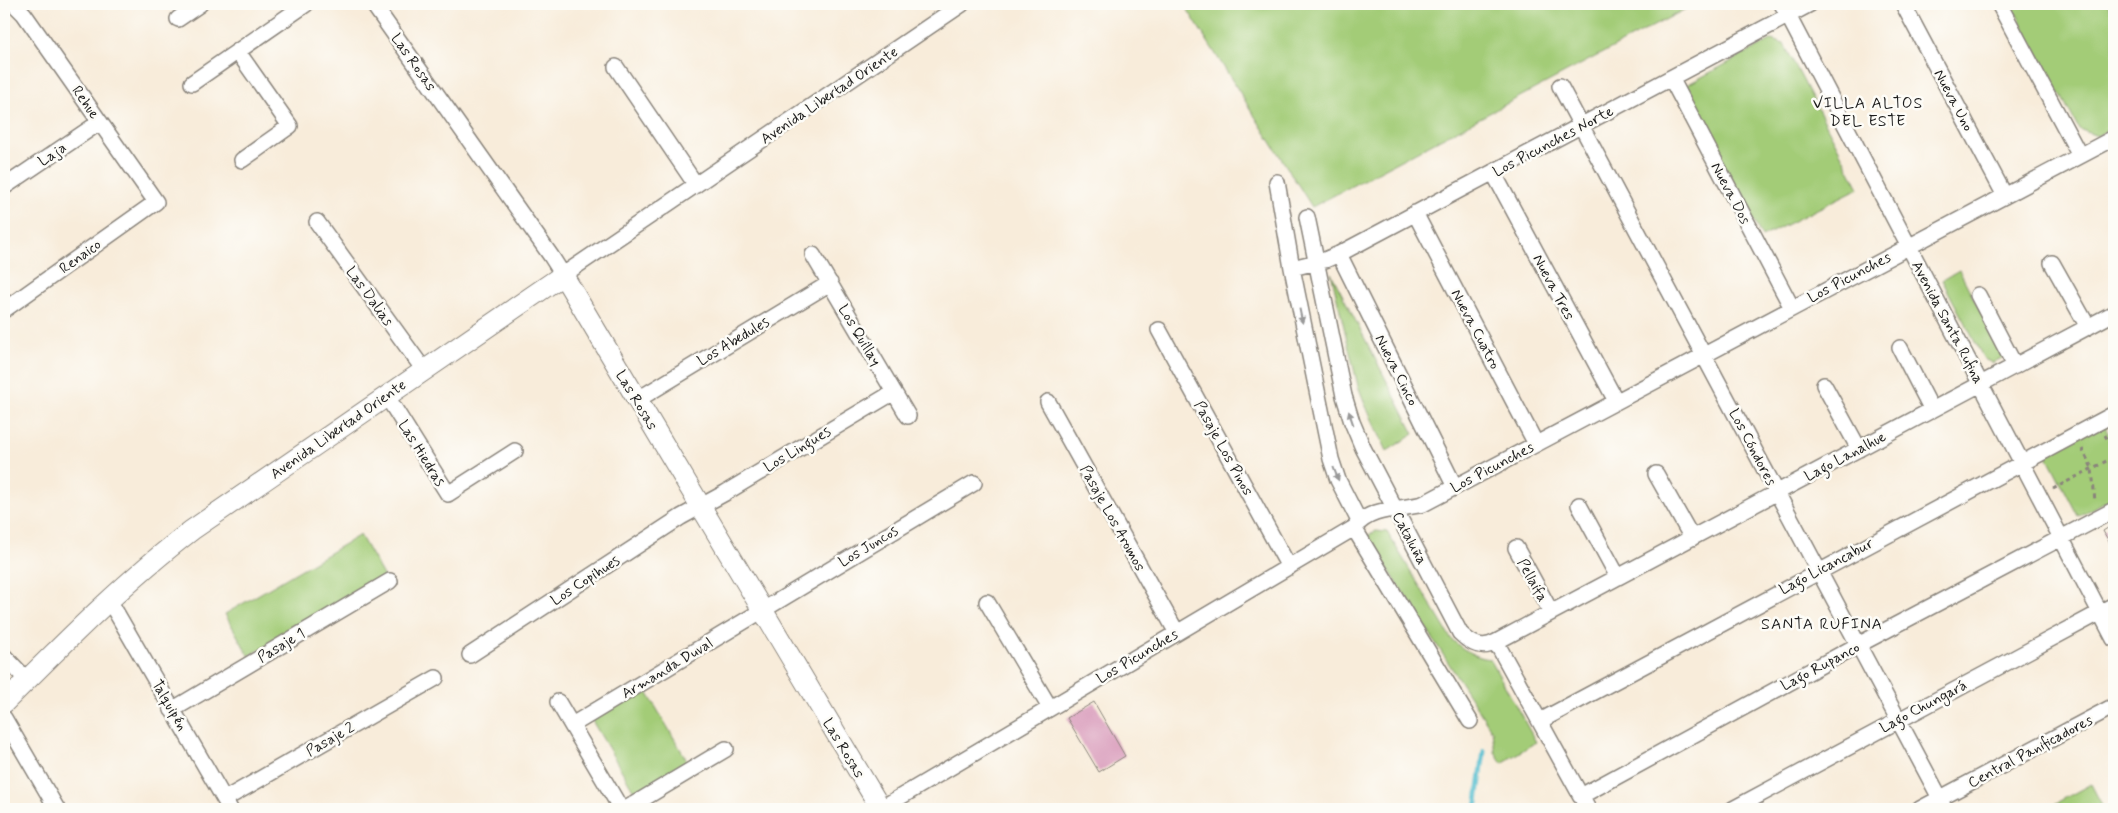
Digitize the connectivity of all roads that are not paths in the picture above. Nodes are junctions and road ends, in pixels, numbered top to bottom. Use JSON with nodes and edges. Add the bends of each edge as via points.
{"nodes":[{"id":1,"x":14,"y":4,"type":"edge"},
{"id":2,"x":200,"y":4,"type":"edge"},
{"id":3,"x":306,"y":4,"type":"edge"},
{"id":4,"x":373,"y":4,"type":"edge"},
{"id":5,"x":962,"y":4,"type":"edge"},
{"id":6,"x":1810,"y":4,"type":"edge"},
{"id":7,"x":1903,"y":4,"type":"edge"},
{"id":8,"x":1999,"y":4,"type":"edge"},
{"id":9,"x":1785,"y":10,"type":"edge"},
{"id":10,"x":178,"y":19,"type":"dead end"},
{"id":11,"x":238,"y":52,"type":"junction"},
{"id":12,"x":616,"y":67,"type":"dead end"},
{"id":13,"x":1671,"y":78,"type":"junction"},
{"id":14,"x":192,"y":83,"type":"dead end"},
{"id":15,"x":1560,"y":86,"type":"dead end"},
{"id":16,"x":100,"y":122,"type":"junction"},
{"id":17,"x":1582,"y":125,"type":"junction"},
{"id":18,"x":2114,"y":138,"type":"edge"},
{"id":19,"x":2080,"y":156,"type":"junction"},
{"id":20,"x":242,"y":160,"type":"dead end"},
{"id":21,"x":1493,"y":172,"type":"junction"},
{"id":22,"x":1277,"y":182,"type":"dead end"},
{"id":23,"x":696,"y":185,"type":"junction"},
{"id":24,"x":4,"y":187,"type":"edge"},
{"id":25,"x":2005,"y":196,"type":"junction"},
{"id":26,"x":156,"y":202,"type":"joint"},
{"id":27,"x":1415,"y":214,"type":"junction"},
{"id":28,"x":1307,"y":218,"type":"dead end"},
{"id":29,"x":317,"y":222,"type":"dead end"},
{"id":30,"x":1908,"y":246,"type":"junction"},
{"id":31,"x":1339,"y":254,"type":"junction"},
{"id":32,"x":813,"y":255,"type":"dead end"},
{"id":33,"x":1316,"y":262,"type":"junction"},
{"id":34,"x":2052,"y":263,"type":"dead end"},
{"id":35,"x":1292,"y":268,"type":"junction"},
{"id":36,"x":563,"y":275,"type":"junction"},
{"id":37,"x":830,"y":283,"type":"junction"},
{"id":38,"x":1978,"y":294,"type":"dead end"},
{"id":39,"x":1792,"y":308,"type":"junction"},
{"id":40,"x":4,"y":310,"type":"edge"},
{"id":41,"x":2114,"y":313,"type":"edge"},
{"id":42,"x":2088,"y":327,"type":"junction"},
{"id":43,"x":1159,"y":330,"type":"dead end"},
{"id":44,"x":1900,"y":348,"type":"dead end"},
{"id":45,"x":1703,"y":354,"type":"junction"},
{"id":46,"x":2015,"y":366,"type":"junction"},
{"id":47,"x":424,"y":370,"type":"junction"},
{"id":48,"x":1824,"y":384,"type":"dead end"},
{"id":49,"x":1980,"y":384,"type":"junction"},
{"id":50,"x":894,"y":392,"type":"junction"},
{"id":51,"x":386,"y":395,"type":"junction"},
{"id":52,"x":637,"y":400,"type":"junction"},
{"id":53,"x":1616,"y":401,"type":"junction"},
{"id":54,"x":1048,"y":402,"type":"dead end"},
{"id":55,"x":1932,"y":410,"type":"junction"},
{"id":56,"x":2114,"y":414,"type":"edge"},
{"id":57,"x":908,"y":416,"type":"dead end"},
{"id":58,"x":1536,"y":444,"type":"junction"},
{"id":59,"x":1859,"y":449,"type":"junction"},
{"id":60,"x":515,"y":451,"type":"dead end"},
{"id":61,"x":2022,"y":463,"type":"junction"},
{"id":62,"x":1656,"y":474,"type":"dead end"},
{"id":63,"x":974,"y":483,"type":"dead end"},
{"id":64,"x":1455,"y":487,"type":"junction"},
{"id":65,"x":1776,"y":492,"type":"junction"},
{"id":66,"x":1579,"y":505,"type":"dead end"},
{"id":67,"x":700,"y":506,"type":"junction"},
{"id":68,"x":1394,"y":510,"type":"junction"},
{"id":69,"x":2114,"y":510,"type":"edge"},
{"id":70,"x":1356,"y":525,"type":"junction"},
{"id":71,"x":1692,"y":538,"type":"junction"},
{"id":72,"x":2061,"y":538,"type":"junction"},
{"id":73,"x":1516,"y":548,"type":"dead end"},
{"id":74,"x":1289,"y":567,"type":"junction"},
{"id":75,"x":1818,"y":570,"type":"junction"},
{"id":76,"x":1618,"y":577,"type":"junction"},
{"id":77,"x":390,"y":581,"type":"dead end"},
{"id":78,"x":109,"y":600,"type":"junction"},
{"id":79,"x":987,"y":602,"type":"dead end"},
{"id":80,"x":2114,"y":605,"type":"edge"},
{"id":81,"x":762,"y":610,"type":"junction"},
{"id":82,"x":1551,"y":612,"type":"junction"},
{"id":83,"x":2100,"y":613,"type":"junction"},
{"id":84,"x":1177,"y":633,"type":"junction"},
{"id":85,"x":2114,"y":639,"type":"edge"},
{"id":86,"x":1496,"y":642,"type":"junction"},
{"id":87,"x":1858,"y":646,"type":"junction"},
{"id":88,"x":470,"y":655,"type":"dead end"},
{"id":89,"x":4,"y":656,"type":"edge"},
{"id":90,"x":436,"y":678,"type":"dead end"},
{"id":91,"x":27,"y":680,"type":"junction"},
{"id":92,"x":558,"y":702,"type":"dead end"},
{"id":93,"x":4,"y":703,"type":"edge"},
{"id":94,"x":2114,"y":706,"type":"edge"},
{"id":95,"x":1050,"y":708,"type":"junction"},
{"id":96,"x":172,"y":710,"type":"junction"},
{"id":97,"x":4,"y":718,"type":"edge"},
{"id":98,"x":1898,"y":720,"type":"junction"},
{"id":99,"x":1470,"y":721,"type":"dead end"},
{"id":100,"x":1540,"y":721,"type":"junction"},
{"id":101,"x":572,"y":725,"type":"junction"},
{"id":102,"x":726,"y":749,"type":"dead end"},
{"id":103,"x":1584,"y":803,"type":"edge"},
{"id":104,"x":227,"y":804,"type":"edge"},
{"id":105,"x":1942,"y":804,"type":"edge"},
{"id":106,"x":57,"y":809,"type":"edge"},
{"id":107,"x":621,"y":809,"type":"edge"},
{"id":108,"x":626,"y":809,"type":"edge"},
{"id":109,"x":880,"y":809,"type":"edge"},
{"id":110,"x":1733,"y":809,"type":"edge"},
{"id":111,"x":1920,"y":809,"type":"edge"}],
"edges":[{"from":1,"to":16,"type":"street","name":"Rehue"},
{"from":2,"to":10,"type":"street"},
{"from":3,"to":11,"type":"street"},
{"from":4,"to":36,"type":"street","name":"Las Rosas"},
{"from":5,"to":23,"type":"street","name":"Avenida Libertad Oriente"},
{"from":6,"to":9,"type":"street","name":"Los Picunches Norte"},
{"from":7,"to":25,"type":"street","name":"Nueva Uno"},
{"from":8,"to":19,"type":"street"},
{"from":9,"to":13,"type":"street","name":"Los Picunches Norte"},
{"from":9,"to":30,"type":"street","name":"Avenida Santa Rufina"},
{"from":11,"to":14,"type":"street"},
{"from":11,"to":20,"type":"street","via":[[290,126]]},
{"from":12,"to":23,"type":"street"},
{"from":13,"to":17,"type":"street","name":"Los Picunches Norte"},
{"from":13,"to":39,"type":"street","name":"Nueva Dos"},
{"from":15,"to":17,"type":"street","name":"Los Cóndores"},
{"from":16,"to":24,"type":"street","name":"Laja"},
{"from":16,"to":26,"type":"street","name":"Rehue"},
{"from":17,"to":21,"type":"street","name":"Los Picunches Norte"},
{"from":17,"to":45,"type":"street","name":"Los Cóndores"},
{"from":18,"to":19,"type":"street","name":"Los Picunches"},
{"from":19,"to":25,"type":"street","name":"Los Picunches"},
{"from":21,"to":27,"type":"street","name":"Los Picunches Norte"},
{"from":21,"to":53,"type":"street","name":"Nueva Tres"},
{"from":22,"to":35,"type":"street"},
{"from":23,"to":36,"type":"street","name":"Avenida Libertad Oriente"},
{"from":25,"to":30,"type":"street","name":"Los Picunches"},
{"from":26,"to":40,"type":"street","name":"Renaico"},
{"from":27,"to":31,"type":"street","name":"Los Picunches Norte"},
{"from":27,"to":58,"type":"street","name":"Nueva Cuatro"},
{"from":28,"to":33,"type":"street","name":"Cataluña"},
{"from":29,"to":47,"type":"street","name":"Las Dalias"},
{"from":30,"to":39,"type":"street","name":"Los Picunches"},
{"from":30,"to":49,"type":"street","name":"Avenida Santa Rufina"},
{"from":31,"to":33,"type":"street","name":"Los Picunches Norte"},
{"from":31,"to":64,"type":"street","name":"Nueva Cinco"},
{"from":32,"to":37,"type":"street","name":"Los Quillay"},
{"from":33,"to":35,"type":"street","name":"Los Picunches Norte"},
{"from":68,"to":33,"type":"street","name":"Cataluña","one_way":true,"via":[[1352,422]]},
{"from":34,"to":42,"type":"street"},
{"from":35,"to":70,"type":"street","one_way":true,"via":[[1331,460]]},
{"from":36,"to":47,"type":"main road","name":"Avenida Libertad Oriente"},
{"from":36,"to":52,"type":"main road","name":"Las Rosas"},
{"from":37,"to":50,"type":"street","name":"Los Quillay"},
{"from":37,"to":52,"type":"street","name":"Los Abedules"},
{"from":38,"to":46,"type":"street"},
{"from":39,"to":45,"type":"street","name":"Los Picunches"},
{"from":41,"to":42,"type":"street","name":"Lago Lanalhue"},
{"from":42,"to":46,"type":"street","name":"Lago Lanalhue"},
{"from":43,"to":74,"type":"street","name":"Pasaje Los Pinos"},
{"from":44,"to":55,"type":"street"},
{"from":45,"to":53,"type":"street","name":"Los Picunches"},
{"from":45,"to":65,"type":"street","name":"Los Cóndores"},
{"from":46,"to":49,"type":"street","name":"Lago Lanalhue"},
{"from":47,"to":51,"type":"main road","name":"Avenida Libertad Oriente"},
{"from":48,"to":59,"type":"street"},
{"from":49,"to":55,"type":"street","name":"Lago Lanalhue"},
{"from":49,"to":61,"type":"street","name":"Avenida Santa Rufina"},
{"from":50,"to":57,"type":"street","name":"Los Quillay"},
{"from":50,"to":67,"type":"street","name":"Los Lingues"},
{"from":51,"to":60,"type":"street","name":"Las Hiedras","via":[[448,494]]},
{"from":51,"to":78,"type":"main road","name":"Avenida Libertad Oriente","via":[[192,530]]},
{"from":52,"to":67,"type":"main road","name":"Las Rosas"},
{"from":53,"to":58,"type":"street","name":"Los Picunches"},
{"from":54,"to":84,"type":"street","name":"Pasaje Los Aromos"},
{"from":55,"to":59,"type":"street","name":"Lago Lanalhue"},
{"from":56,"to":61,"type":"street","name":"Lago Licancabur"},
{"from":58,"to":64,"type":"street","name":"Los Picunches"},
{"from":59,"to":65,"type":"street","name":"Lago Lanalhue"},
{"from":61,"to":72,"type":"street","name":"Avenida Santa Rufina"},
{"from":61,"to":75,"type":"street","name":"Lago Licancabur"},
{"from":62,"to":71,"type":"street"},
{"from":63,"to":81,"type":"street","name":"Los Juncos"},
{"from":64,"to":68,"type":"street","name":"Los Picunches","via":[[1423,504]]},
{"from":65,"to":71,"type":"street","name":"Lago Lanalhue"},
{"from":65,"to":75,"type":"street","name":"Los Cóndores"},
{"from":66,"to":76,"type":"street"},
{"from":67,"to":81,"type":"main road","name":"Las Rosas"},
{"from":67,"to":88,"type":"street","name":"Los Copihues"},
{"from":68,"to":70,"type":"street","name":"Los Picunches","via":[[1373,514]]},
{"from":68,"to":86,"type":"street","name":"Cataluña","via":[[1460,633],[1469,642],[1480,646]]},
{"from":69,"to":72,"type":"street","name":"Lago Rupanco"},
{"from":70,"to":74,"type":"street","name":"Los Picunches"},
{"from":70,"to":99,"type":"street"},
{"from":71,"to":76,"type":"street","name":"Lago Lanalhue"},
{"from":72,"to":83,"type":"street","name":"Avenida Santa Rufina"},
{"from":72,"to":87,"type":"street","name":"Lago Rupanco"},
{"from":73,"to":82,"type":"street","name":"Pellaifa"},
{"from":74,"to":84,"type":"street","name":"Los Picunches"},
{"from":75,"to":87,"type":"street","name":"Los Cóndores"},
{"from":75,"to":100,"type":"street","name":"Lago Licancabur"},
{"from":76,"to":82,"type":"street","name":"Lago Lanalhue"},
{"from":77,"to":96,"type":"street","name":"Pasaje 1"},
{"from":78,"to":91,"type":"main road","name":"Avenida Libertad Oriente"},
{"from":78,"to":96,"type":"street","name":"Talquipén"},
{"from":79,"to":95,"type":"street"},
{"from":80,"to":83,"type":"street","name":"Lago Chungará"},
{"from":81,"to":101,"type":"street","name":"Armanda Duval"},
{"from":81,"to":109,"type":"main road","name":"Las Rosas"},
{"from":82,"to":86,"type":"street","name":"Lago Lanalhue"},
{"from":83,"to":85,"type":"street","name":"Avenida Santa Rufina"},
{"from":83,"to":98,"type":"street","name":"Lago Chungará"},
{"from":84,"to":95,"type":"street","name":"Los Picunches"},
{"from":86,"to":100,"type":"street"},
{"from":87,"to":98,"type":"street","name":"Los Cóndores"},
{"from":87,"to":103,"type":"street","name":"Lago Rupanco"},
{"from":89,"to":91,"type":"street"},
{"from":90,"to":104,"type":"street","name":"Pasaje 2"},
{"from":91,"to":93,"type":"main road","name":"Avenida Libertad Oriente"},
{"from":92,"to":101,"type":"street"},
{"from":94,"to":105,"type":"street","name":"Central Panificadores"},
{"from":95,"to":109,"type":"street","name":"Los Picunches"},
{"from":96,"to":104,"type":"street","name":"Talquipén"},
{"from":97,"to":106,"type":"street"},
{"from":98,"to":105,"type":"street","name":"Los Cóndores"},
{"from":98,"to":110,"type":"street","name":"Lago Chungará"},
{"from":100,"to":103,"type":"street"},
{"from":101,"to":107,"type":"street"},
{"from":102,"to":108,"type":"street"},
{"from":105,"to":111,"type":"street","name":"Central Panificadores"}]}
